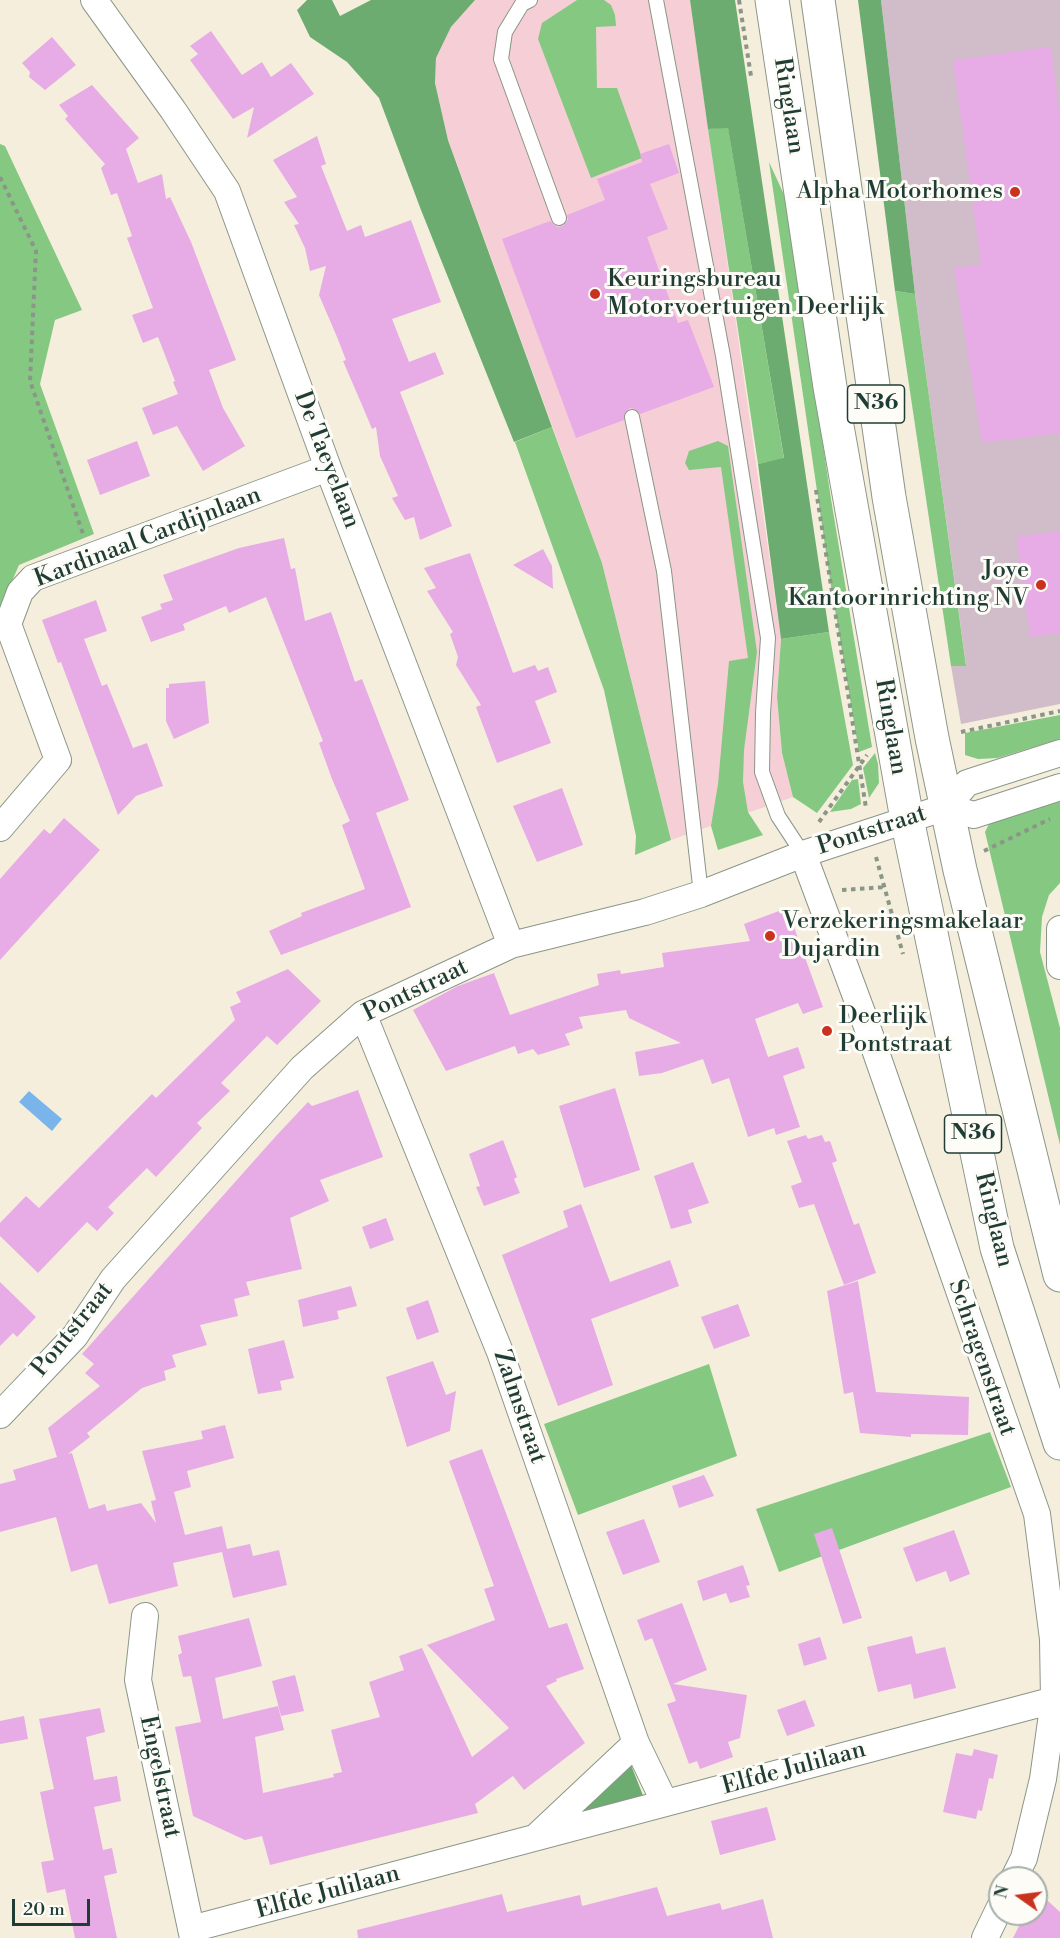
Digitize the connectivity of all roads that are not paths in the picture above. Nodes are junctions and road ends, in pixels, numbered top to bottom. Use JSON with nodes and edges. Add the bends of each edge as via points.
{"nodes":[{"id":1,"x":94,"y":0,"type":"edge"},
{"id":2,"x":530,"y":0,"type":"edge"},
{"id":3,"x":656,"y":0,"type":"edge"},
{"id":4,"x":772,"y":0,"type":"edge"},
{"id":5,"x":818,"y":0,"type":"edge"},
{"id":6,"x":559,"y":218,"type":"dead end"},
{"id":7,"x":632,"y":417,"type":"dead end"},
{"id":8,"x":328,"y":468,"type":"junction"},
{"id":9,"x":1060,"y":753,"type":"edge"},
{"id":10,"x":1060,"y":787,"type":"edge"},
{"id":11,"x":960,"y":811,"type":"junction"},
{"id":12,"x":906,"y":819,"type":"junction"},
{"id":13,"x":0,"y":828,"type":"edge"},
{"id":14,"x":803,"y":854,"type":"junction"},
{"id":15,"x":701,"y":894,"type":"junction"},
{"id":16,"x":1060,"y":929,"type":"edge"},
{"id":17,"x":511,"y":945,"type":"junction"},
{"id":18,"x":1060,"y":966,"type":"edge"},
{"id":19,"x":363,"y":1014,"type":"junction"},
{"id":20,"x":1060,"y":1275,"type":"edge"},
{"id":21,"x":0,"y":1415,"type":"edge"},
{"id":22,"x":1060,"y":1443,"type":"edge"},
{"id":23,"x":145,"y":1616,"type":"dead end"},
{"id":24,"x":1054,"y":1700,"type":"junction"},
{"id":25,"x":636,"y":1743,"type":"junction"},
{"id":26,"x":665,"y":1803,"type":"junction"},
{"id":27,"x":535,"y":1839,"type":"junction"},
{"id":28,"x":1020,"y":1866,"type":"edge"},
{"id":29,"x":192,"y":1933,"type":"edge"}],
"edges":[{"from":1,"to":8,"type":"street","name":"De Taeyelaan","via":[[227,192]]},
{"from":2,"to":6,"type":"lane","via":[[522,4],[505,32],[501,59]]},
{"from":3,"to":14,"type":"lane","via":[[723,356],[768,638],[762,772],[778,816]]},
{"from":4,"to":12,"type":"main road","name":"Ringlaan","number":"N36","via":[[830,387]]},
{"from":5,"to":11,"type":"main road","name":"Ringlaan","number":"N36","via":[[889,496]]},
{"from":7,"to":15,"type":"lane","via":[[664,571]]},
{"from":8,"to":13,"type":"street","name":"Kardinaal Cardijnlaan","via":[[33,578],[20,592],[8,624],[58,760]]},
{"from":8,"to":17,"type":"street","name":"De Taeyelaan"},
{"from":9,"to":11,"type":"street","name":"Pontstraat","via":[[968,783]]},
{"from":10,"to":11,"type":"street","name":"Pontstraat"},
{"from":11,"to":12,"type":"street","name":"Pontstraat"},
{"from":11,"to":20,"type":"main road","name":"Ringlaan","number":"N36"},
{"from":12,"to":14,"type":"street","name":"Pontstraat"},
{"from":12,"to":22,"type":"main road","name":"Ringlaan","number":"N36","via":[[998,1248]]},
{"from":14,"to":15,"type":"street","name":"Pontstraat"},
{"from":14,"to":24,"type":"street","name":"Schragenstraat","via":[[1037,1514],[1053,1639]]},
{"from":15,"to":17,"type":"street","name":"Pontstraat"},
{"from":16,"to":18,"type":"street"},
{"from":17,"to":19,"type":"street","name":"Pontstraat"},
{"from":19,"to":21,"type":"street","name":"Pontstraat","via":[[294,1077],[113,1279],[75,1336]]},
{"from":19,"to":25,"type":"street","name":"Zalmstraat","via":[[500,1352]]},
{"from":23,"to":29,"type":"street","name":"Engelstraat","via":[[138,1680]]},
{"from":24,"to":26,"type":"street","name":"Elfde Julilaan"},
{"from":24,"to":28,"type":"street","name":"Schragenstraat","via":[[1043,1779]]},
{"from":25,"to":26,"type":"street","name":"Zalmstraat"},
{"from":25,"to":27,"type":"street","name":"Elfde Julilaan"},
{"from":26,"to":27,"type":"street","name":"Elfde Julilaan"},
{"from":27,"to":29,"type":"street","name":"Elfde Julilaan"}]}
